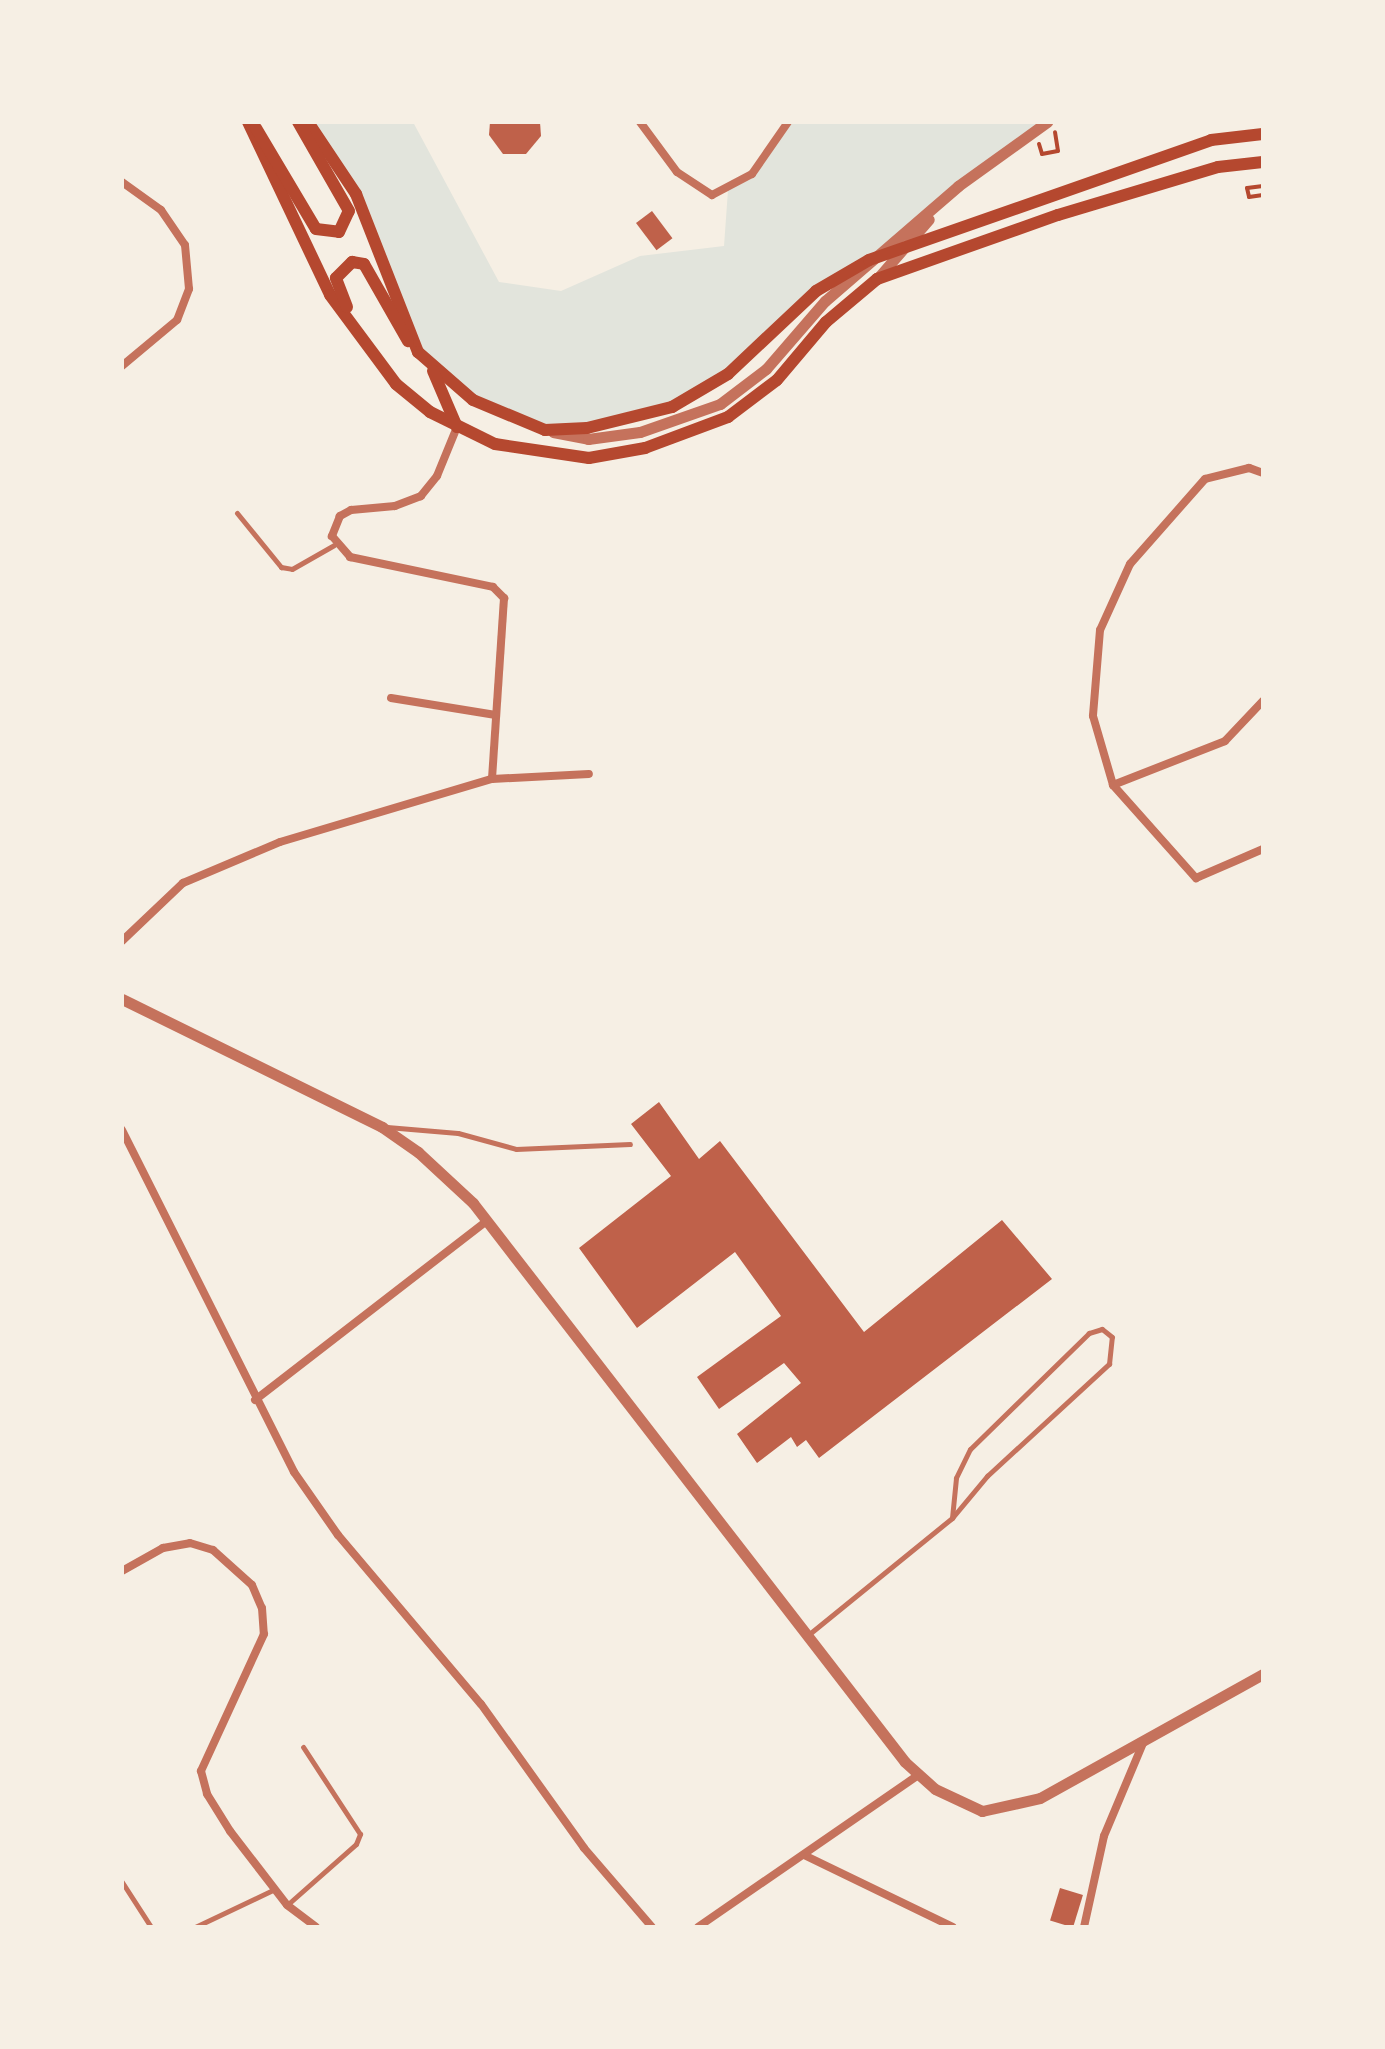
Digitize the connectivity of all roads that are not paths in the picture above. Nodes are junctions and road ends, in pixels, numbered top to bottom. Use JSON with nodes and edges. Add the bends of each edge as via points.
{"nodes":[{"id":1,"x":250,"y":122,"type":"edge"},
{"id":2,"x":298,"y":122,"type":"edge"},
{"id":3,"x":308,"y":122,"type":"edge"},
{"id":4,"x":640,"y":122,"type":"edge"},
{"id":5,"x":788,"y":122,"type":"edge"},
{"id":6,"x":1042,"y":123,"type":"edge"},
{"id":7,"x":1263,"y":134,"type":"edge"},
{"id":8,"x":1263,"y":162,"type":"edge"},
{"id":9,"x":122,"y":182,"type":"edge"},
{"id":10,"x":958,"y":186,"type":"junction"},
{"id":11,"x":877,"y":279,"type":"junction"},
{"id":12,"x":418,"y":352,"type":"junction"},
{"id":13,"x":122,"y":366,"type":"edge"},
{"id":14,"x":380,"y":366,"type":"junction"},
{"id":15,"x":432,"y":369,"type":"junction"},
{"id":16,"x":457,"y":427,"type":"junction"},
{"id":17,"x":545,"y":430,"type":"junction"},
{"id":18,"x":1263,"y":473,"type":"edge"},
{"id":19,"x":237,"y":513,"type":"dead end"},
{"id":20,"x":334,"y":545,"type":"junction"},
{"id":21,"x":391,"y":698,"type":"dead end"},
{"id":22,"x":1263,"y":701,"type":"edge"},
{"id":23,"x":496,"y":715,"type":"junction"},
{"id":24,"x":589,"y":774,"type":"dead end"},
{"id":25,"x":492,"y":779,"type":"junction"},
{"id":26,"x":1113,"y":785,"type":"junction"},
{"id":27,"x":1263,"y":849,"type":"edge"},
{"id":28,"x":122,"y":941,"type":"edge"},
{"id":29,"x":122,"y":999,"type":"edge"},
{"id":30,"x":382,"y":1127,"type":"junction"},
{"id":31,"x":122,"y":1130,"type":"edge"},
{"id":32,"x":630,"y":1144,"type":"dead end"},
{"id":33,"x":487,"y":1221,"type":"junction"},
{"id":34,"x":255,"y":1400,"type":"junction"},
{"id":35,"x":952,"y":1518,"type":"junction"},
{"id":36,"x":122,"y":1571,"type":"edge"},
{"id":37,"x":808,"y":1635,"type":"junction"},
{"id":38,"x":1263,"y":1674,"type":"edge"},
{"id":39,"x":1144,"y":1741,"type":"junction"},
{"id":40,"x":303,"y":1747,"type":"dead end"},
{"id":41,"x":918,"y":1775,"type":"junction"},
{"id":42,"x":804,"y":1855,"type":"junction"},
{"id":43,"x":122,"y":1882,"type":"edge"},
{"id":44,"x":275,"y":1889,"type":"junction"},
{"id":45,"x":287,"y":1905,"type":"junction"},
{"id":46,"x":151,"y":1927,"type":"edge"},
{"id":47,"x":195,"y":1927,"type":"edge"},
{"id":48,"x":316,"y":1927,"type":"edge"},
{"id":49,"x":652,"y":1927,"type":"edge"},
{"id":50,"x":698,"y":1927,"type":"edge"},
{"id":51,"x":953,"y":1927,"type":"edge"},
{"id":52,"x":1084,"y":1927,"type":"edge"}],
"edges":[{"from":1,"to":2,"type":"main road","via":[[316,229],[339,232],[349,211]]},
{"from":1,"to":14,"type":"main road","via":[[330,295]]},
{"from":3,"to":12,"type":"main road","via":[[356,194]]},
{"from":4,"to":5,"type":"street","via":[[694,188],[712,195],[752,174]]},
{"from":6,"to":10,"type":"street"},
{"from":7,"to":17,"type":"main road","via":[[1211,140],[847,270],[710,386],[636,419]]},
{"from":8,"to":11,"type":"main road","via":[[1218,167],[1087,206]]},
{"from":9,"to":13,"type":"street","via":[[161,210],[185,245],[189,289],[177,320]]},
{"from":10,"to":11,"type":"street"},
{"from":10,"to":17,"type":"street","via":[[825,301],[766,369],[720,404],[640,432],[588,439]]},
{"from":11,"to":16,"type":"main road","via":[[746,405],[683,437],[589,458],[516,450]]},
{"from":12,"to":14,"type":"main road","via":[[395,326],[373,273],[352,262],[336,278],[337,290]]},
{"from":12,"to":15,"type":"main road"},
{"from":14,"to":16,"type":"main road","via":[[430,412]]},
{"from":15,"to":16,"type":"main road"},
{"from":15,"to":17,"type":"main road","via":[[473,400]]},
{"from":16,"to":20,"type":"street","via":[[427,490],[410,502],[340,516],[333,526]]},
{"from":18,"to":26,"type":"street","via":[[1249,468],[1205,479],[1130,564],[1112,596],[1100,630],[1093,716]]},
{"from":19,"to":20,"type":"lane","via":[[281,567],[292,569]]},
{"from":20,"to":23,"type":"street","via":[[350,557],[493,587],[504,598]]},
{"from":21,"to":23,"type":"street"},
{"from":22,"to":26,"type":"street","via":[[1225,741]]},
{"from":23,"to":25,"type":"street"},
{"from":24,"to":25,"type":"street"},
{"from":25,"to":28,"type":"street","via":[[280,842],[183,883]]},
{"from":26,"to":27,"type":"street","via":[[1196,878]]},
{"from":29,"to":30,"type":"street"},
{"from":30,"to":32,"type":"lane","via":[[458,1133],[516,1149]]},
{"from":30,"to":33,"type":"street","via":[[418,1152]]},
{"from":31,"to":34,"type":"street"},
{"from":33,"to":34,"type":"street"},
{"from":33,"to":37,"type":"street"},
{"from":34,"to":49,"type":"street","via":[[294,1472],[338,1535],[481,1704],[584,1848]]},
{"from":35,"to":35,"type":"lane","via":[[956,1478],[970,1449],[1089,1333],[1102,1329],[1112,1337],[1109,1364],[987,1476]]},
{"from":35,"to":37,"type":"lane"},
{"from":36,"to":44,"type":"street","via":[[163,1548],[190,1543],[213,1550],[235,1567],[262,1608],[264,1634],[201,1771],[223,1818]]},
{"from":37,"to":41,"type":"street"},
{"from":38,"to":39,"type":"street"},
{"from":39,"to":41,"type":"street","via":[[1040,1798],[1005,1810],[982,1811]]},
{"from":39,"to":52,"type":"street","via":[[1104,1836]]},
{"from":40,"to":45,"type":"lane","via":[[360,1834],[356,1844]]},
{"from":41,"to":42,"type":"street"},
{"from":42,"to":50,"type":"street"},
{"from":42,"to":51,"type":"street"},
{"from":43,"to":46,"type":"lane"},
{"from":44,"to":45,"type":"street"},
{"from":44,"to":47,"type":"lane"},
{"from":45,"to":48,"type":"street"}]}
